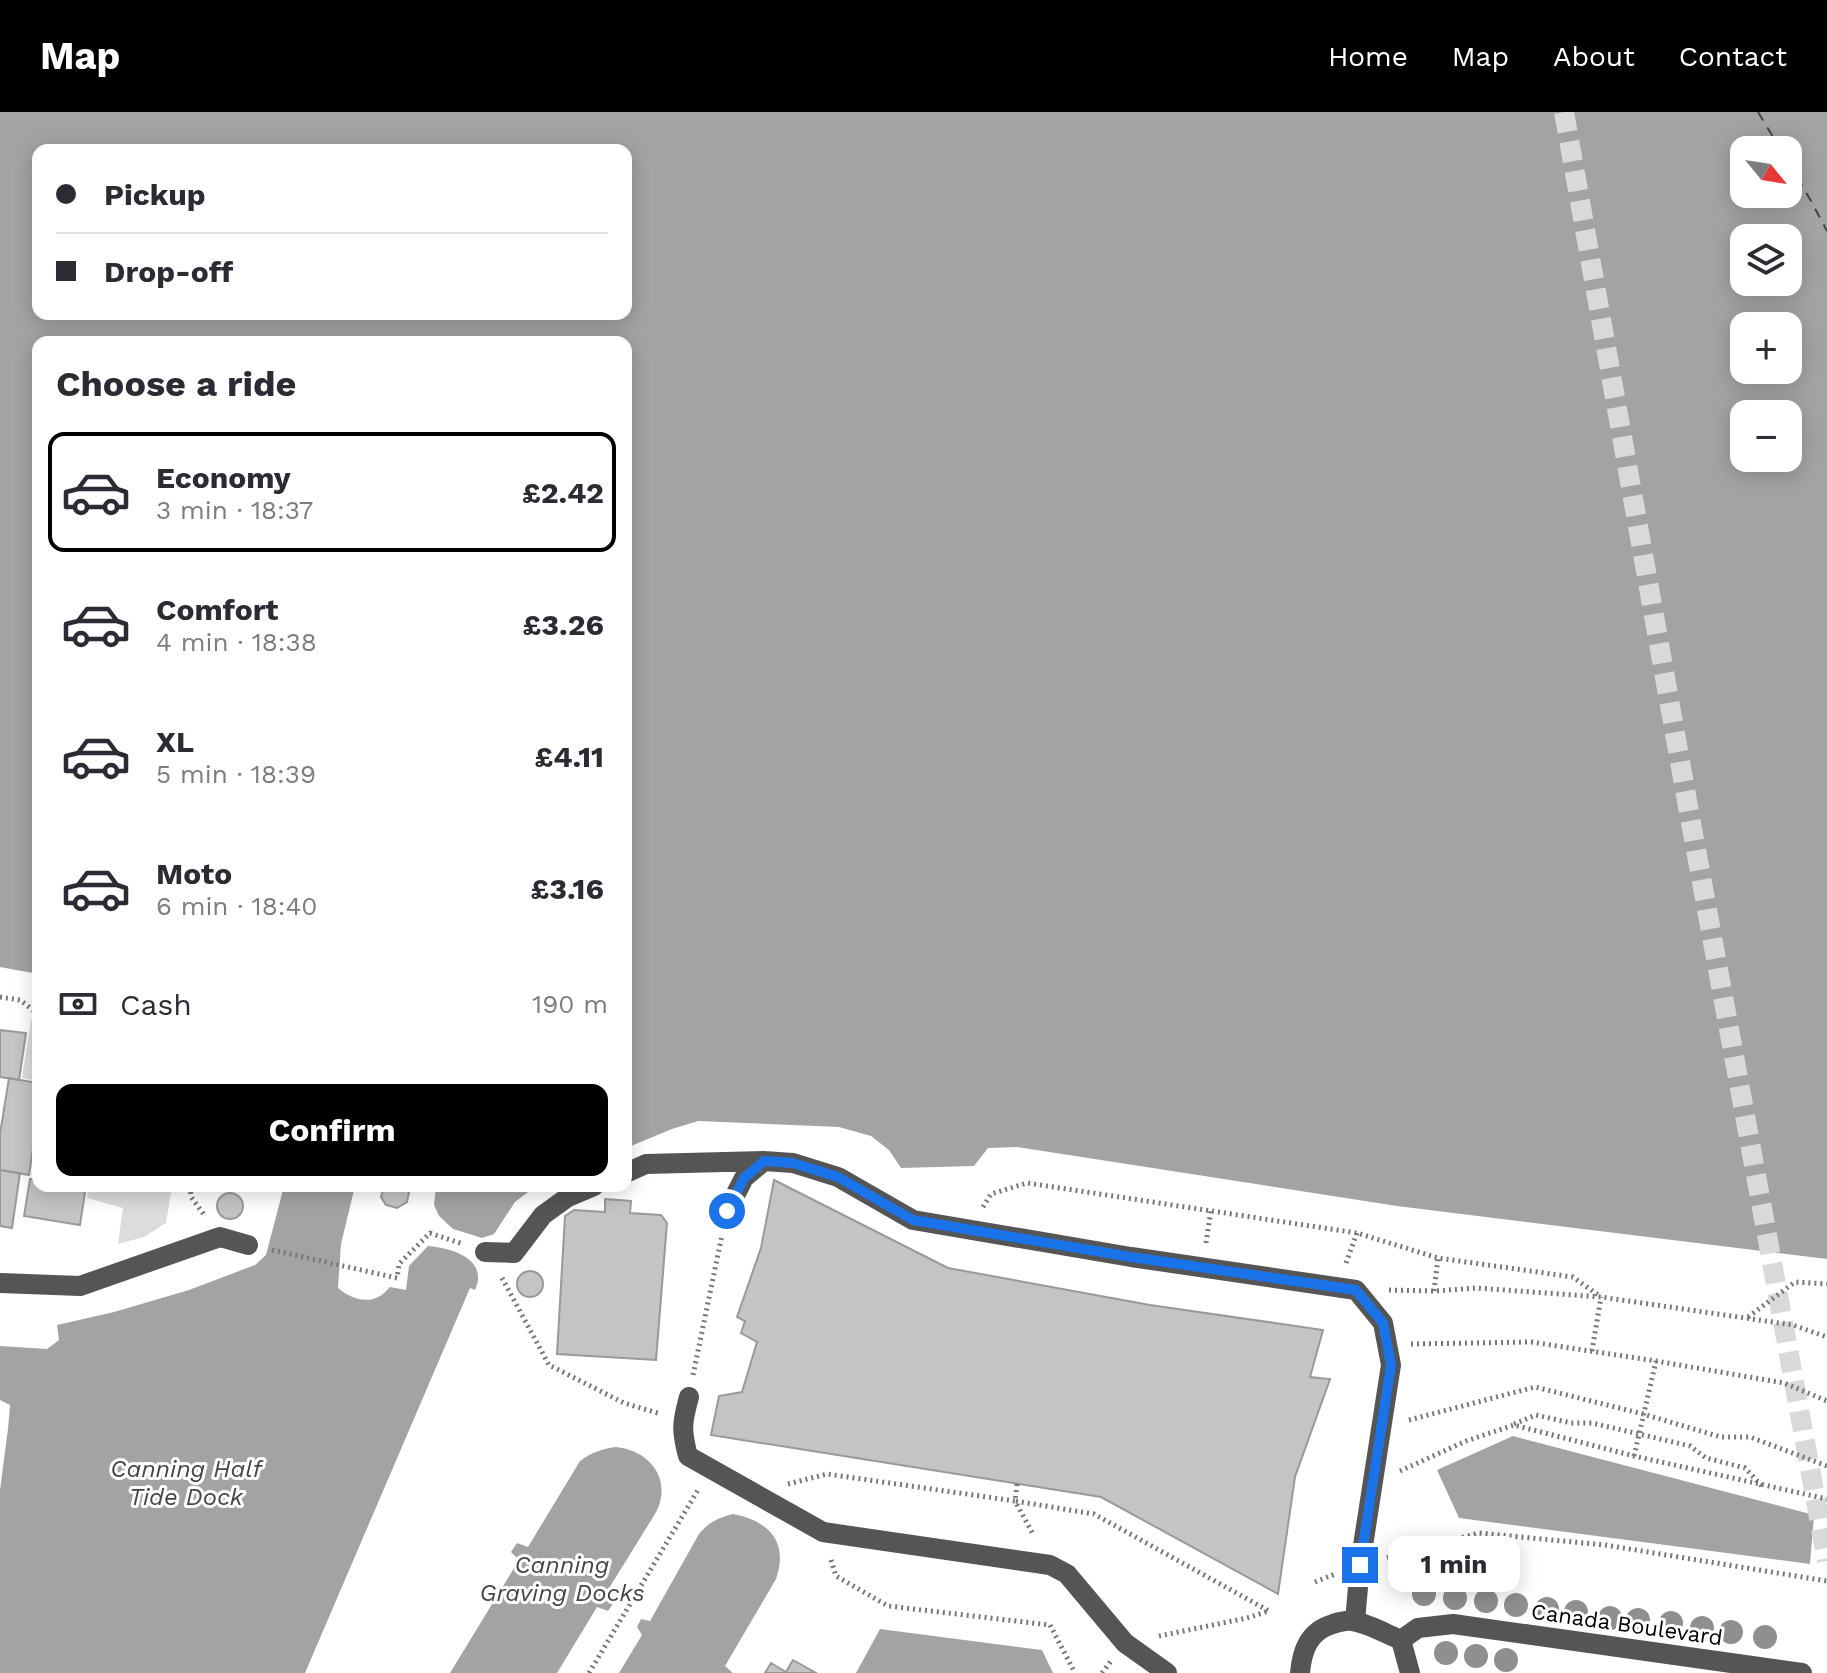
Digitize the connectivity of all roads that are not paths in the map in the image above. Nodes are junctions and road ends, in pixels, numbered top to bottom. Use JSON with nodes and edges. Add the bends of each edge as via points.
{"nodes":[{"id":1,"x":764,"y":1161,"type":"junction"},
{"id":2,"x":632,"y":1170,"type":"edge"},
{"id":3,"x":580,"y":1192,"type":"edge"},
{"id":4,"x":727,"y":1211,"type":"road end"},
{"id":5,"x":248,"y":1245,"type":"road end"},
{"id":6,"x":485,"y":1252,"type":"road end"},
{"id":7,"x":0,"y":1283,"type":"edge"},
{"id":8,"x":689,"y":1397,"type":"road end"},
{"id":9,"x":1355,"y":1621,"type":"junction"},
{"id":10,"x":1401,"y":1640,"type":"junction"},
{"id":11,"x":1167,"y":1673,"type":"edge"},
{"id":12,"x":1300,"y":1673,"type":"edge"},
{"id":13,"x":1410,"y":1673,"type":"edge"},
{"id":14,"x":1802,"y":1673,"type":"edge"}],
"edges":[{"from":1,"to":2,"type":"street","via":[[646,1164]]},
{"from":1,"to":4,"type":"street","via":[[744,1178]]},
{"from":1,"to":9,"type":"street","via":[[793,1163],[838,1177],[913,1220],[1356,1290],[1383,1323],[1391,1365]]},
{"from":3,"to":6,"type":"street","via":[[543,1215],[514,1253]]},
{"from":5,"to":7,"type":"street","via":[[220,1237],[80,1286]]},
{"from":8,"to":11,"type":"street","via":[[682,1435],[688,1456],[710,1469],[823,1532],[1050,1565],[1067,1574],[1125,1643]]},
{"from":9,"to":10,"type":"street"},
{"from":9,"to":12,"type":"street","via":[[1324,1626],[1310,1637]]},
{"from":10,"to":13,"type":"street"},
{"from":10,"to":14,"type":"street","name":"Canada Boulevard","via":[[1418,1628],[1453,1624]]}]}
